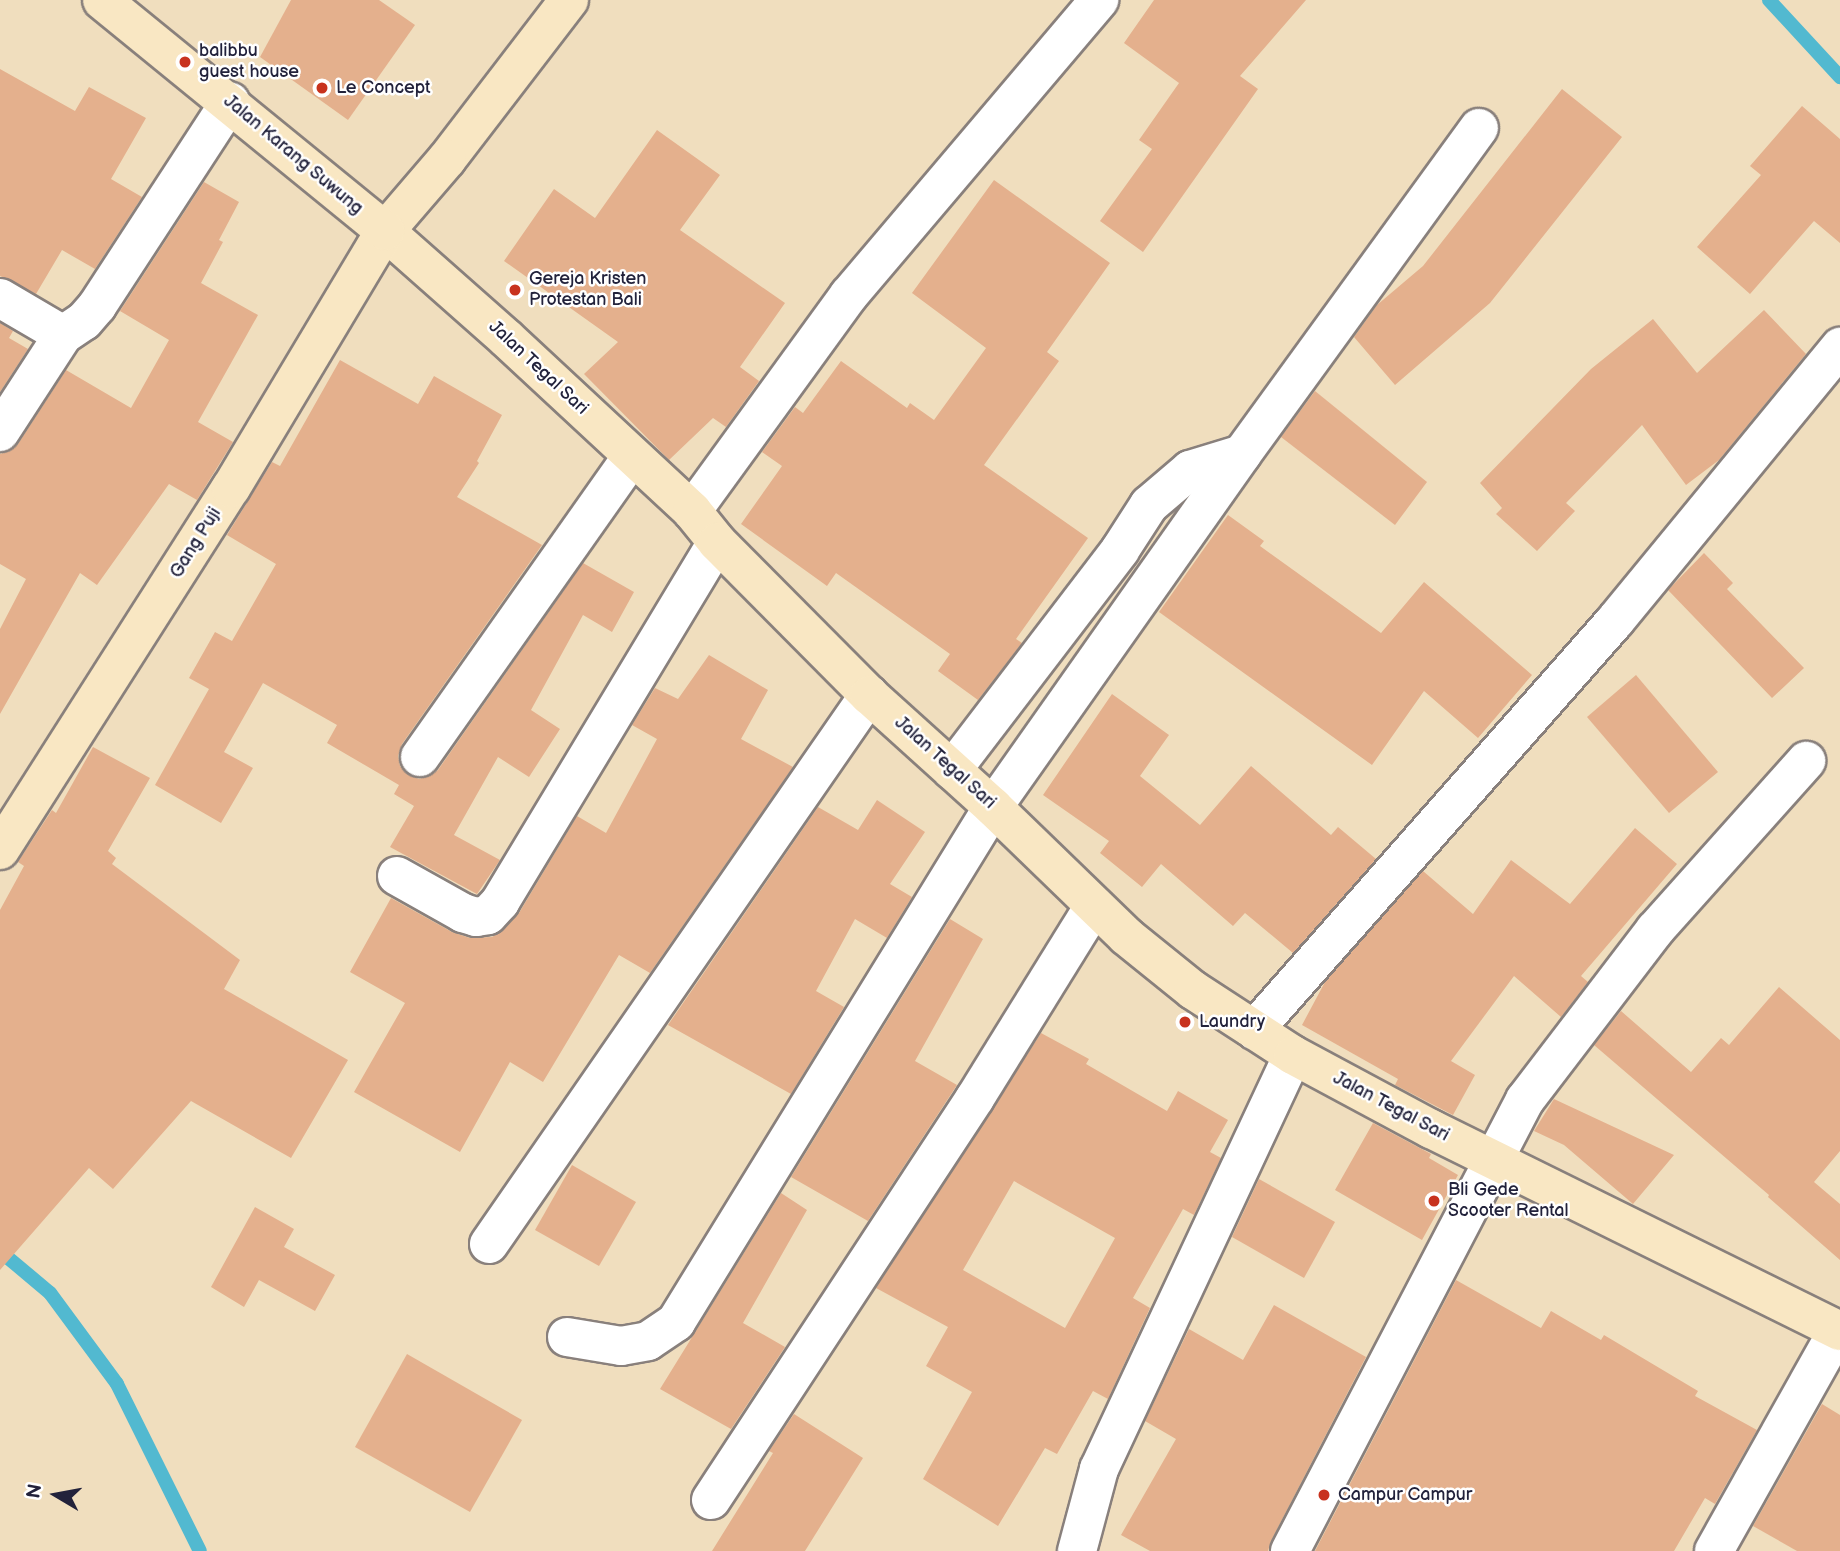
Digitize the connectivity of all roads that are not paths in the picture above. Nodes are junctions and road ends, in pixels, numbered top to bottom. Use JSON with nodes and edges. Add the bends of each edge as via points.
{"nodes":[{"id":1,"x":102,"y":0,"type":"edge"},
{"id":2,"x":569,"y":0,"type":"edge"},
{"id":3,"x":1099,"y":0,"type":"edge"},
{"id":4,"x":230,"y":102,"type":"junction"},
{"id":5,"x":1479,"y":128,"type":"dead end"},
{"id":6,"x":385,"y":231,"type":"junction"},
{"id":7,"x":0,"y":298,"type":"edge"},
{"id":8,"x":63,"y":335,"type":"junction"},
{"id":9,"x":1840,"y":347,"type":"edge"},
{"id":10,"x":0,"y":432,"type":"edge"},
{"id":11,"x":1242,"y":454,"type":"junction"},
{"id":12,"x":632,"y":456,"type":"junction"},
{"id":13,"x":692,"y":511,"type":"junction"},
{"id":14,"x":717,"y":542,"type":"junction"},
{"id":15,"x":869,"y":695,"type":"junction"},
{"id":16,"x":420,"y":757,"type":"dead end"},
{"id":17,"x":1807,"y":761,"type":"dead end"},
{"id":18,"x":952,"y":770,"type":"junction"},
{"id":19,"x":993,"y":807,"type":"junction"},
{"id":20,"x":0,"y":850,"type":"edge"},
{"id":21,"x":397,"y":876,"type":"dead end"},
{"id":22,"x":1094,"y":906,"type":"junction"},
{"id":23,"x":1254,"y":1030,"type":"junction"},
{"id":24,"x":1293,"y":1055,"type":"junction"},
{"id":25,"x":1492,"y":1159,"type":"junction"},
{"id":26,"x":489,"y":1244,"type":"dead end"},
{"id":27,"x":1839,"y":1330,"type":"edge"},
{"id":28,"x":567,"y":1337,"type":"dead end"},
{"id":29,"x":711,"y":1500,"type":"dead end"},
{"id":30,"x":1077,"y":1551,"type":"edge"},
{"id":31,"x":1290,"y":1551,"type":"edge"},
{"id":32,"x":1714,"y":1551,"type":"edge"}],
"edges":[{"from":1,"to":4,"type":"street","name":"Jalan Karang Suwung"},
{"from":2,"to":6,"type":"street","via":[[447,159]]},
{"from":3,"to":13,"type":"street","via":[[849,295]]},
{"from":4,"to":6,"type":"street","name":"Jalan Karang Suwung"},
{"from":4,"to":8,"type":"street","via":[[97,306]]},
{"from":5,"to":11,"type":"street"},
{"from":6,"to":12,"type":"street","name":"Jalan Tegal Sari"},
{"from":6,"to":20,"type":"street","name":"Gang Puji","via":[[231,488]]},
{"from":7,"to":8,"type":"street"},
{"from":8,"to":10,"type":"street"},
{"from":9,"to":23,"type":"street","via":[[1615,621]]},
{"from":11,"to":18,"type":"street","via":[[1190,470],[1149,505],[1120,550]]},
{"from":11,"to":19,"type":"street"},
{"from":12,"to":13,"type":"street","name":"Jalan Tegal Sari"},
{"from":12,"to":16,"type":"street"},
{"from":13,"to":14,"type":"street","name":"Jalan Tegal Sari"},
{"from":14,"to":15,"type":"street","name":"Jalan Tegal Sari"},
{"from":14,"to":21,"type":"street","via":[[488,915],[463,914]]},
{"from":15,"to":18,"type":"street","name":"Jalan Tegal Sari"},
{"from":15,"to":26,"type":"street"},
{"from":17,"to":25,"type":"street","via":[[1655,930],[1525,1100]]},
{"from":18,"to":19,"type":"street","name":"Jalan Tegal Sari"},
{"from":19,"to":22,"type":"street","name":"Jalan Tegal Sari"},
{"from":19,"to":28,"type":"street","via":[[676,1322],[648,1341],[621,1346]]},
{"from":22,"to":23,"type":"street","name":"Jalan Tegal Sari","via":[[1193,990]]},
{"from":22,"to":29,"type":"street","via":[[975,1098]]},
{"from":23,"to":24,"type":"street","name":"Jalan Tegal Sari"},
{"from":24,"to":25,"type":"street","name":"Jalan Tegal Sari"},
{"from":24,"to":30,"type":"street","via":[[1099,1469]]},
{"from":25,"to":27,"type":"street","name":"Jalan Tegal Sari"},
{"from":25,"to":31,"type":"street"},
{"from":27,"to":32,"type":"street"}]}
